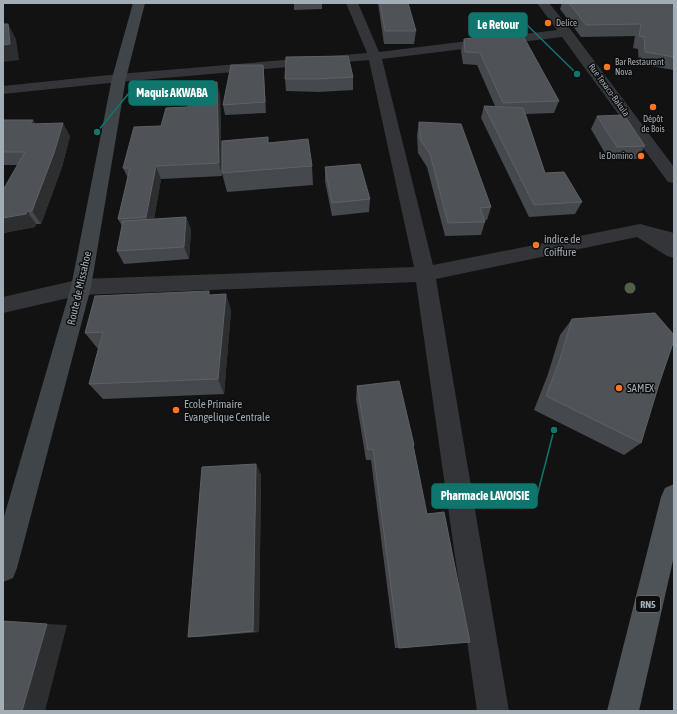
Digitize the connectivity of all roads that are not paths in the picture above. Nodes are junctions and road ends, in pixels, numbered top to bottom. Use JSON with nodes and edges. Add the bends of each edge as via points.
{"nodes":[{"id":1,"x":139,"y":3,"type":"edge"},
{"id":2,"x":352,"y":3,"type":"edge"},
{"id":3,"x":543,"y":3,"type":"edge"},
{"id":4,"x":567,"y":33,"type":"junction"},
{"id":5,"x":375,"y":56,"type":"junction"},
{"id":6,"x":119,"y":78,"type":"junction"},
{"id":7,"x":3,"y":90,"type":"edge"},
{"id":8,"x":674,"y":178,"type":"edge"},
{"id":9,"x":640,"y":230,"type":"junction"},
{"id":10,"x":674,"y":240,"type":"edge"},
{"id":11,"x":674,"y":251,"type":"edge"},
{"id":12,"x":424,"y":274,"type":"junction"},
{"id":13,"x":81,"y":287,"type":"junction"},
{"id":14,"x":3,"y":305,"type":"edge"},
{"id":15,"x":674,"y":497,"type":"edge"},
{"id":16,"x":3,"y":568,"type":"edge"},
{"id":17,"x":493,"y":711,"type":"edge"},
{"id":18,"x":623,"y":711,"type":"edge"}],
"edges":[{"from":1,"to":6,"type":"main road","name":"Route de Missahoe"},
{"from":2,"to":5,"type":"street"},
{"from":3,"to":4,"type":"street","name":"Rue Texaco-Bakula"},
{"from":4,"to":5,"type":"street"},
{"from":4,"to":8,"type":"street","name":"Rue Texaco-Bakula"},
{"from":5,"to":6,"type":"street"},
{"from":5,"to":12,"type":"street"},
{"from":6,"to":7,"type":"street"},
{"from":6,"to":13,"type":"main road","name":"Route de Missahoe"},
{"from":9,"to":10,"type":"street"},
{"from":9,"to":11,"type":"street"},
{"from":9,"to":12,"type":"street"},
{"from":12,"to":13,"type":"street"},
{"from":12,"to":17,"type":"street"},
{"from":13,"to":14,"type":"street"},
{"from":13,"to":16,"type":"main road","name":"Route de Missahoe"},
{"from":15,"to":18,"type":"main road","name":"RN5","number":"RN5"}]}
